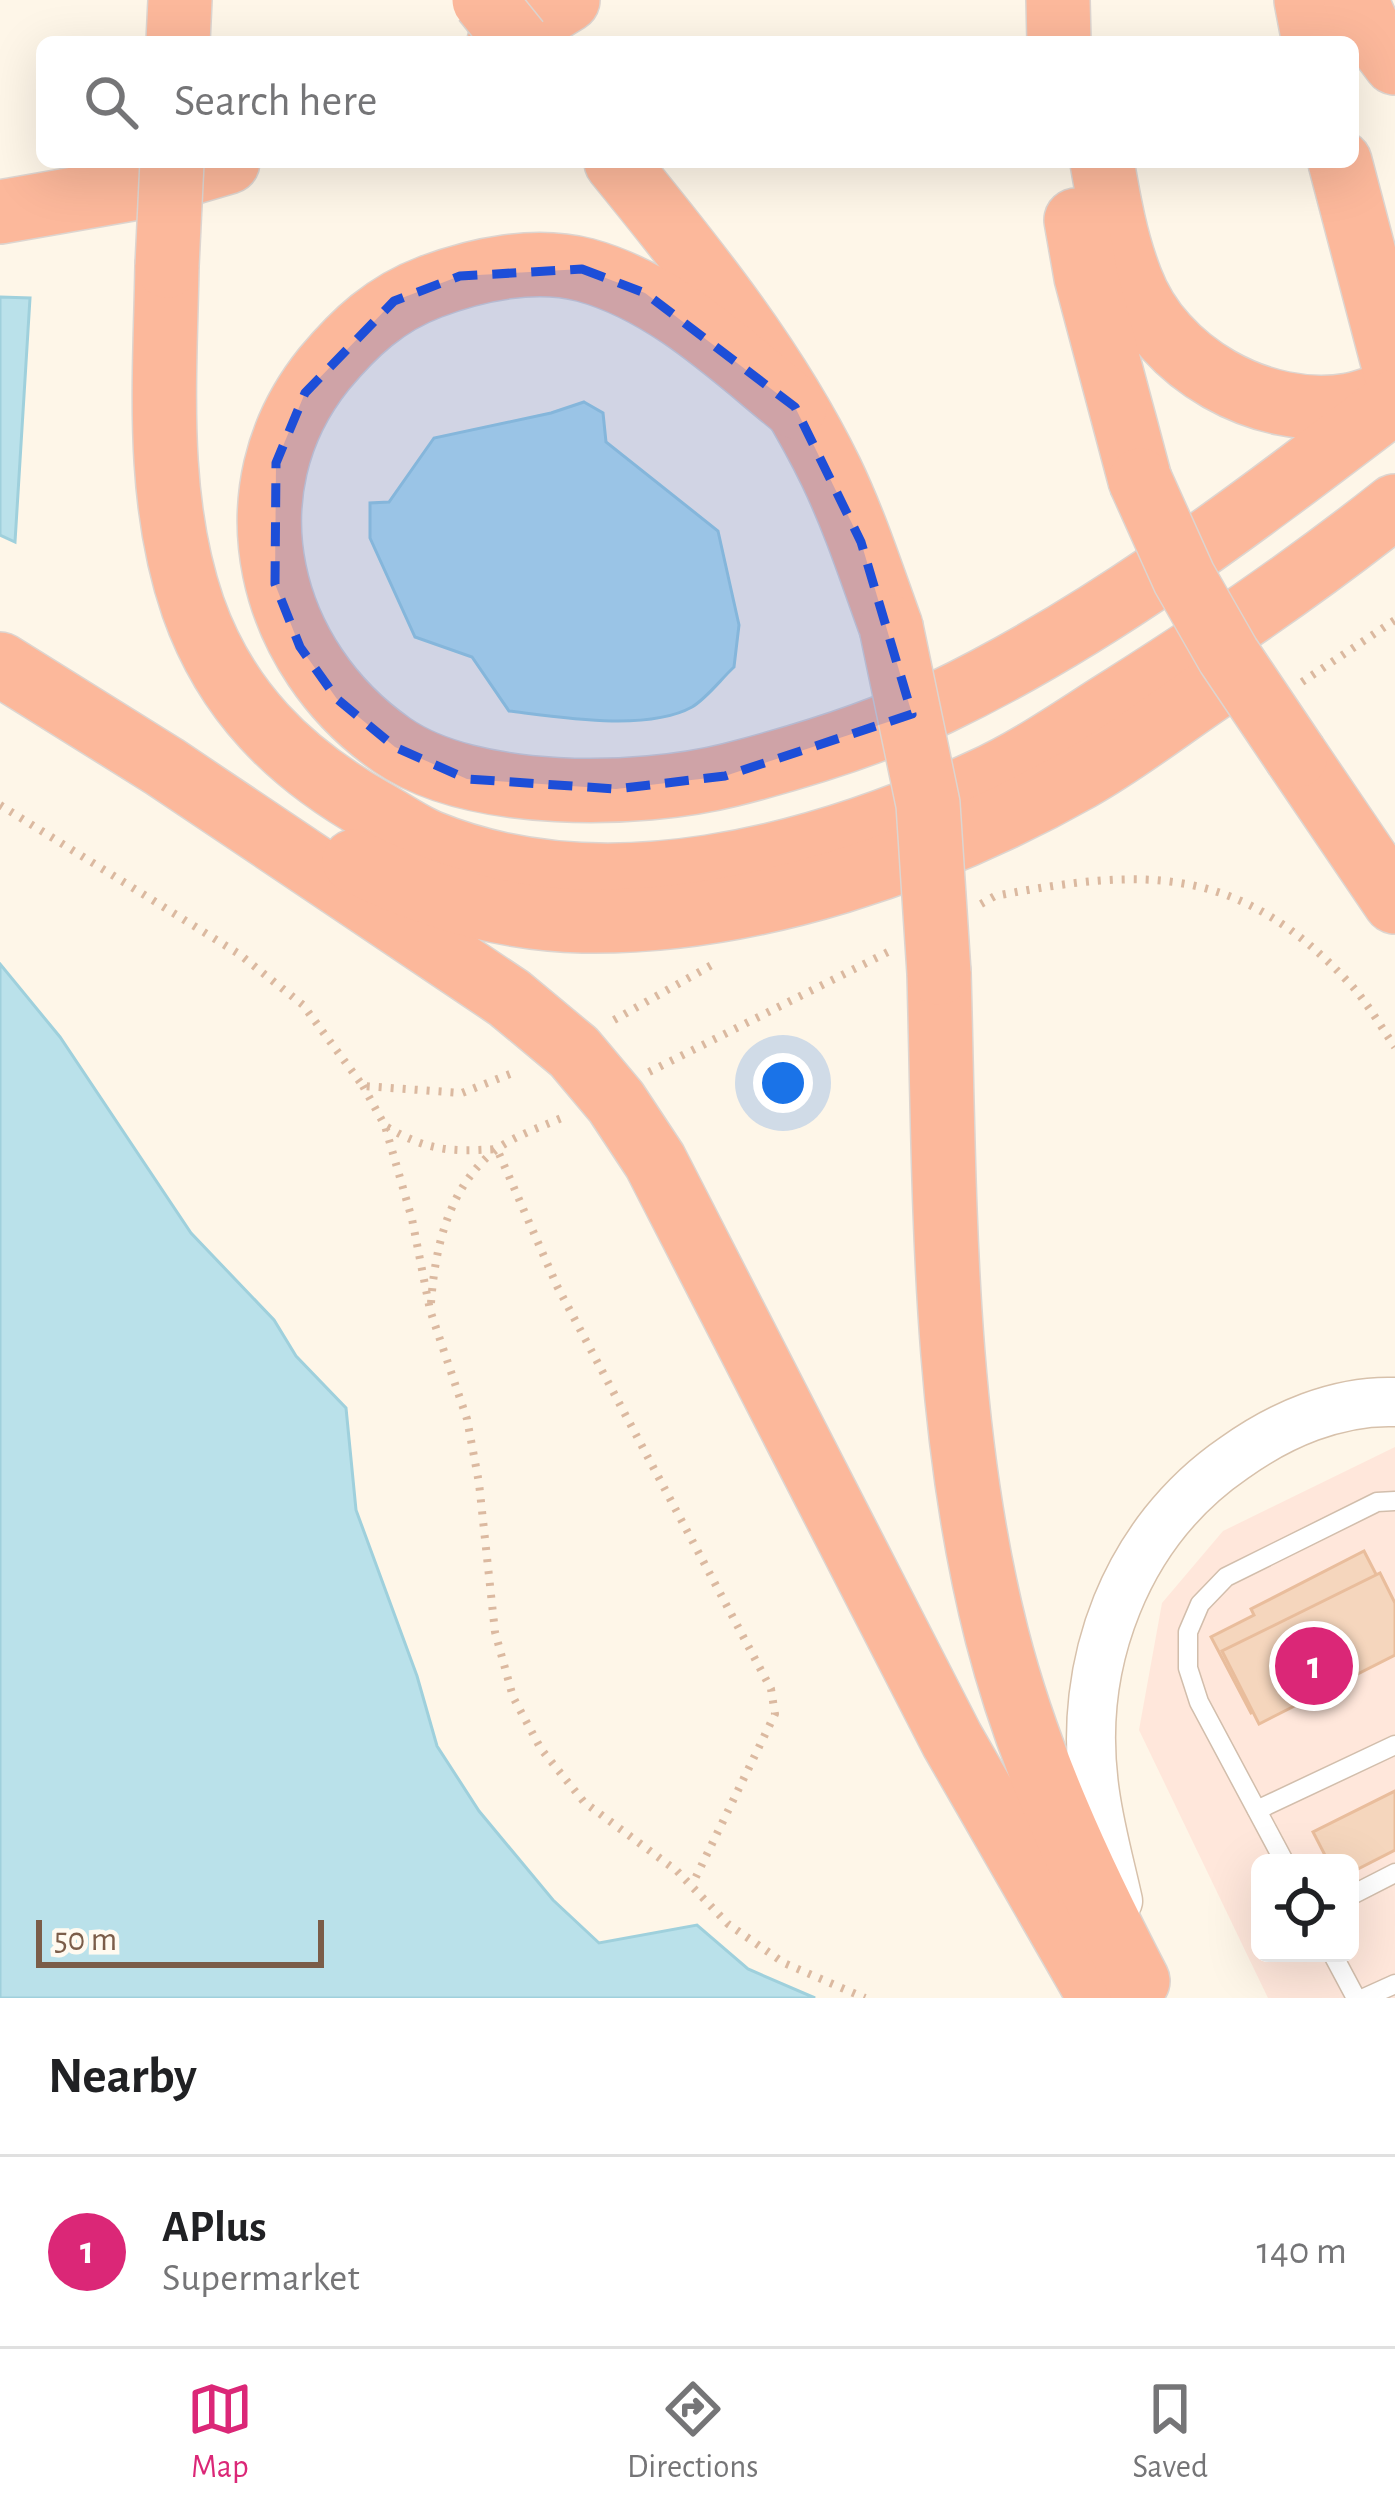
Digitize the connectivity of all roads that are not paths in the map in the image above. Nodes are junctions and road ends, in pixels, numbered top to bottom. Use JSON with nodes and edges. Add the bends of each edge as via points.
{"nodes":[{"id":1,"x":180,"y":0,"type":"edge"},
{"id":2,"x":484,"y":0,"type":"edge"},
{"id":3,"x":568,"y":0,"type":"edge"},
{"id":4,"x":1058,"y":0,"type":"edge"},
{"id":5,"x":1094,"y":0,"type":"edge"},
{"id":6,"x":1306,"y":0,"type":"edge"},
{"id":7,"x":1356,"y":0,"type":"edge"},
{"id":8,"x":178,"y":36,"type":"edge"},
{"id":9,"x":509,"y":36,"type":"edge"},
{"id":10,"x":513,"y":36,"type":"edge"},
{"id":11,"x":1059,"y":36,"type":"edge"},
{"id":12,"x":1094,"y":36,"type":"edge"},
{"id":13,"x":1313,"y":36,"type":"edge"},
{"id":14,"x":1395,"y":63,"type":"edge"},
{"id":15,"x":172,"y":168,"type":"edge"},
{"id":16,"x":208,"y":168,"type":"edge"},
{"id":17,"x":621,"y":168,"type":"edge"},
{"id":18,"x":1068,"y":168,"type":"edge"},
{"id":19,"x":1103,"y":168,"type":"edge"},
{"id":20,"x":1341,"y":168,"type":"edge"},
{"id":21,"x":0,"y":212,"type":"edge"},
{"id":22,"x":1395,"y":371,"type":"edge"},
{"id":23,"x":1395,"y":391,"type":"edge"},
{"id":24,"x":1395,"y":401,"type":"edge"},
{"id":25,"x":795,"y":407,"type":"junction"},
{"id":26,"x":1395,"y":506,"type":"edge"},
{"id":27,"x":1395,"y":548,"type":"edge"},
{"id":28,"x":0,"y":664,"type":"edge"},
{"id":29,"x":165,"y":767,"type":"junction"},
{"id":30,"x":1395,"y":902,"type":"edge"},
{"id":31,"x":1395,"y":1402,"type":"edge"},
{"id":32,"x":1395,"y":1502,"type":"edge"},
{"id":33,"x":1395,"y":1744,"type":"edge"},
{"id":34,"x":1257,"y":1810,"type":"junction"},
{"id":35,"x":1280,"y":1854,"type":"edge"},
{"id":36,"x":1395,"y":1873,"type":"edge"},
{"id":37,"x":1359,"y":1891,"type":"edge"},
{"id":38,"x":1338,"y":1962,"type":"edge"},
{"id":39,"x":1395,"y":1984,"type":"edge"},
{"id":40,"x":1128,"y":1992,"type":"edge"},
{"id":41,"x":1360,"y":1998,"type":"edge"}],
"edges":[{"from":1,"to":8,"type":"highway"},
{"from":2,"to":10,"type":"highway","bridge":true},
{"from":3,"to":9,"type":"highway"},
{"from":4,"to":11,"type":"highway"},
{"from":5,"to":12,"type":"highway"},
{"from":6,"to":13,"type":"highway"},
{"from":7,"to":14,"type":"highway"},
{"from":15,"to":26,"type":"highway","bridge":true,"via":[[164,444],[171,517],[193,606],[226,681],[282,749],[347,796],[428,842],[500,864],[592,876],[700,869],[875,824],[983,781],[1248,617]]},
{"from":16,"to":21,"type":"highway"},
{"from":17,"to":25,"type":"highway","via":[[747,331]]},
{"from":18,"to":30,"type":"highway","bridge":true,"via":[[1086,277],[1140,480],[1228,656]]},
{"from":19,"to":23,"type":"highway","via":[[1132,285],[1192,363],[1245,393],[1295,404],[1348,405]]},
{"from":20,"to":22,"type":"highway"},
{"from":24,"to":25,"type":"highway","via":[[1205,544],[1047,645],[936,705],[725,776],[543,790],[467,778],[395,747],[337,699],[300,647],[275,584],[269,525],[276,463],[305,393],[394,301],[460,275],[518,265],[581,269],[645,293]]},
{"from":25,"to":40,"type":"highway","bridge":true,"via":[[861,542],[891,628],[928,804],[914,962],[975,1536],[1028,1733]]},
{"from":27,"to":29,"type":"highway","via":[[1268,652],[1084,776],[884,865],[801,893],[701,913],[583,921],[469,904],[406,886]]},
{"from":28,"to":29,"type":"highway"},
{"from":29,"to":40,"type":"highway","via":[[509,998],[574,1052],[616,1102],[656,1161],[963,1760]]},
{"from":31,"to":40,"type":"main road","via":[[1329,1411],[1270,1432],[1202,1480],[1149,1539],[1118,1598],[1098,1660],[1092,1727],[1094,1791]]},
{"from":32,"to":34,"type":"lane","via":[[1377,1502],[1226,1577],[1200,1604],[1188,1633],[1188,1668]]},
{"from":33,"to":34,"type":"lane"},
{"from":34,"to":35,"type":"lane"},
{"from":36,"to":37,"type":"lane"},
{"from":38,"to":41,"type":"lane"},
{"from":39,"to":41,"type":"lane"}]}
